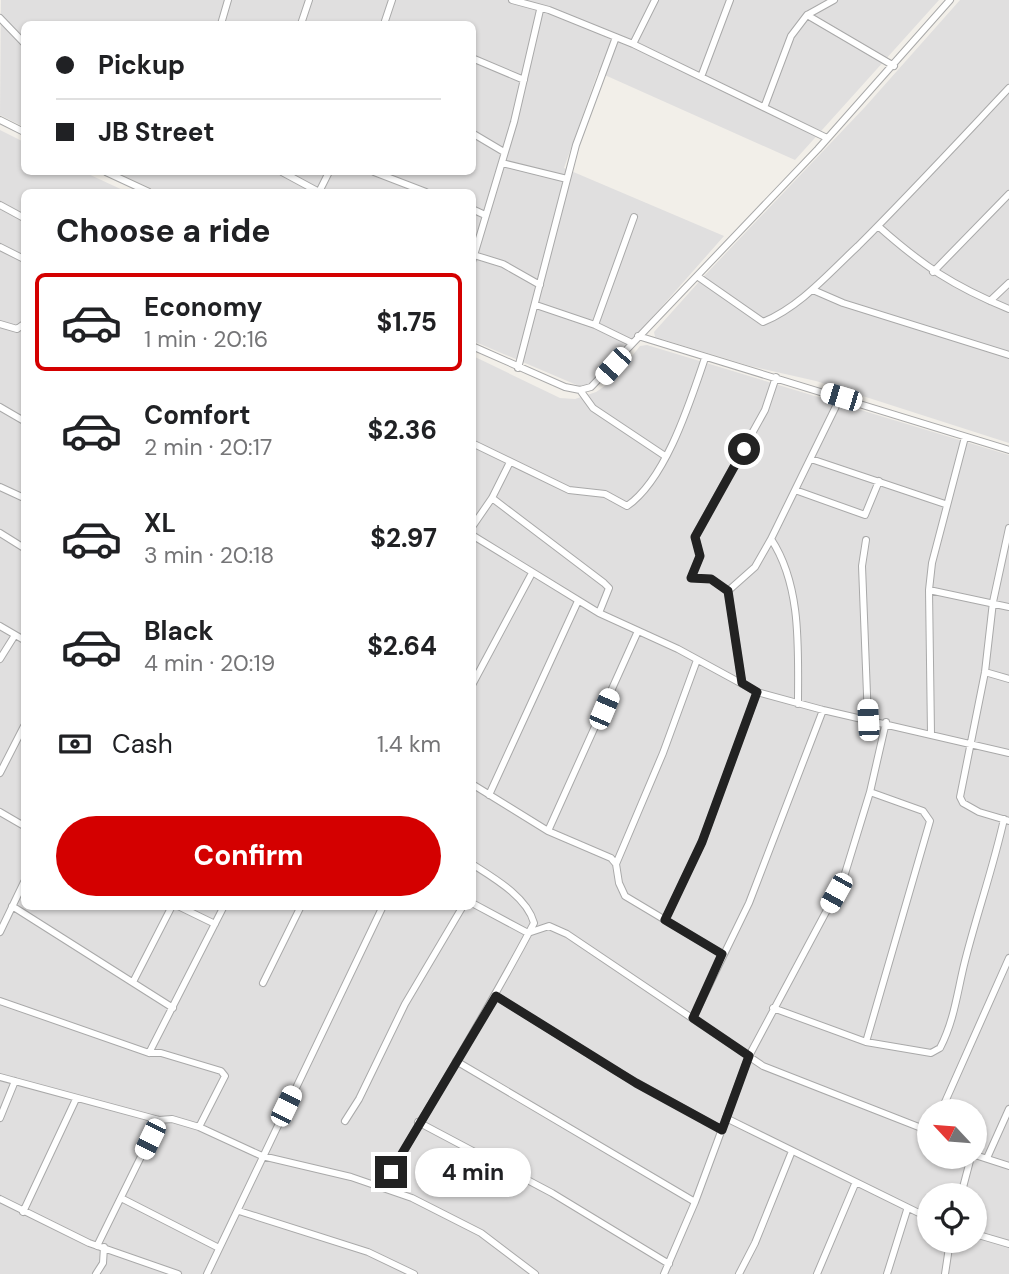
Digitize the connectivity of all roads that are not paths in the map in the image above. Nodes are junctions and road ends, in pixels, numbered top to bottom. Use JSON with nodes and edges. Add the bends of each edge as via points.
{"nodes":[{"id":1,"x":228,"y":0,"type":"edge"},
{"id":2,"x":309,"y":0,"type":"edge"},
{"id":3,"x":392,"y":0,"type":"edge"},
{"id":4,"x":512,"y":0,"type":"edge"},
{"id":5,"x":655,"y":0,"type":"edge"},
{"id":6,"x":730,"y":0,"type":"edge"},
{"id":7,"x":834,"y":0,"type":"edge"},
{"id":8,"x":950,"y":0,"type":"edge"},
{"id":9,"x":540,"y":10,"type":"junction"},
{"id":10,"x":807,"y":15,"type":"junction"},
{"id":11,"x":0,"y":18,"type":"edge"},
{"id":12,"x":222,"y":21,"type":"edge"},
{"id":13,"x":302,"y":21,"type":"edge"},
{"id":14,"x":385,"y":21,"type":"edge"},
{"id":15,"x":616,"y":37,"type":"junction"},
{"id":16,"x":21,"y":40,"type":"edge"},
{"id":17,"x":633,"y":44,"type":"junction"},
{"id":18,"x":476,"y":60,"type":"edge"},
{"id":19,"x":894,"y":66,"type":"junction"},
{"id":20,"x":701,"y":77,"type":"junction"},
{"id":21,"x":524,"y":80,"type":"junction"},
{"id":22,"x":1009,"y":88,"type":"edge"},
{"id":23,"x":765,"y":105,"type":"junction"},
{"id":24,"x":0,"y":120,"type":"edge"},
{"id":25,"x":21,"y":130,"type":"edge"},
{"id":26,"x":476,"y":135,"type":"edge"},
{"id":27,"x":827,"y":138,"type":"junction"},
{"id":28,"x":504,"y":152,"type":"junction"},
{"id":29,"x":502,"y":163,"type":"junction"},
{"id":30,"x":112,"y":175,"type":"edge"},
{"id":31,"x":288,"y":175,"type":"edge"},
{"id":32,"x":382,"y":175,"type":"edge"},
{"id":33,"x":567,"y":179,"type":"junction"},
{"id":34,"x":143,"y":189,"type":"edge"},
{"id":35,"x":313,"y":189,"type":"edge"},
{"id":36,"x":418,"y":189,"type":"edge"},
{"id":37,"x":1009,"y":194,"type":"edge"},
{"id":38,"x":0,"y":205,"type":"edge"},
{"id":39,"x":476,"y":211,"type":"edge"},
{"id":40,"x":485,"y":215,"type":"junction"},
{"id":41,"x":21,"y":216,"type":"edge"},
{"id":42,"x":634,"y":217,"type":"dead end"},
{"id":43,"x":878,"y":226,"type":"junction"},
{"id":44,"x":0,"y":247,"type":"edge"},
{"id":45,"x":476,"y":255,"type":"edge"},
{"id":46,"x":21,"y":258,"type":"edge"},
{"id":47,"x":476,"y":259,"type":"edge"},
{"id":48,"x":933,"y":272,"type":"junction"},
{"id":49,"x":697,"y":276,"type":"junction"},
{"id":50,"x":1009,"y":283,"type":"edge"},
{"id":51,"x":540,"y":285,"type":"junction"},
{"id":52,"x":813,"y":290,"type":"junction"},
{"id":53,"x":990,"y":301,"type":"junction"},
{"id":54,"x":536,"y":305,"type":"junction"},
{"id":55,"x":1009,"y":309,"type":"edge"},
{"id":56,"x":0,"y":324,"type":"edge"},
{"id":57,"x":595,"y":325,"type":"junction"},
{"id":58,"x":21,"y":326,"type":"edge"},
{"id":59,"x":638,"y":337,"type":"junction"},
{"id":60,"x":632,"y":343,"type":"junction"},
{"id":61,"x":476,"y":348,"type":"edge"},
{"id":62,"x":1009,"y":355,"type":"edge"},
{"id":63,"x":705,"y":358,"type":"junction"},
{"id":64,"x":518,"y":368,"type":"junction"},
{"id":65,"x":776,"y":377,"type":"junction"},
{"id":66,"x":580,"y":390,"type":"junction"},
{"id":67,"x":841,"y":397,"type":"junction"},
{"id":68,"x":0,"y":407,"type":"edge"},
{"id":69,"x":21,"y":419,"type":"edge"},
{"id":70,"x":965,"y":437,"type":"junction"},
{"id":71,"x":476,"y":445,"type":"edge"},
{"id":72,"x":1009,"y":450,"type":"edge"},
{"id":73,"x":664,"y":456,"type":"junction"},
{"id":74,"x":811,"y":459,"type":"junction"},
{"id":75,"x":510,"y":462,"type":"junction"},
{"id":76,"x":879,"y":481,"type":"junction"},
{"id":77,"x":0,"y":486,"type":"edge"},
{"id":78,"x":795,"y":490,"type":"junction"},
{"id":79,"x":21,"y":495,"type":"edge"},
{"id":80,"x":492,"y":498,"type":"junction"},
{"id":81,"x":945,"y":505,"type":"junction"},
{"id":82,"x":476,"y":521,"type":"edge"},
{"id":83,"x":1009,"y":528,"type":"edge"},
{"id":84,"x":0,"y":533,"type":"edge"},
{"id":85,"x":476,"y":538,"type":"edge"},
{"id":86,"x":771,"y":539,"type":"junction"},
{"id":87,"x":866,"y":540,"type":"dead end"},
{"id":88,"x":21,"y":546,"type":"edge"},
{"id":89,"x":532,"y":573,"type":"junction"},
{"id":90,"x":929,"y":590,"type":"junction"},
{"id":91,"x":728,"y":591,"type":"junction"},
{"id":92,"x":578,"y":601,"type":"junction"},
{"id":93,"x":993,"y":602,"type":"junction"},
{"id":94,"x":1009,"y":607,"type":"edge"},
{"id":95,"x":599,"y":613,"type":"junction"},
{"id":96,"x":0,"y":626,"type":"edge"},
{"id":97,"x":638,"y":631,"type":"junction"},
{"id":98,"x":15,"y":635,"type":"junction"},
{"id":99,"x":21,"y":638,"type":"edge"},
{"id":100,"x":0,"y":659,"type":"edge"},
{"id":101,"x":697,"y":660,"type":"junction"},
{"id":102,"x":985,"y":672,"type":"junction"},
{"id":103,"x":476,"y":678,"type":"edge"},
{"id":104,"x":1009,"y":679,"type":"edge"},
{"id":105,"x":742,"y":683,"type":"junction"},
{"id":106,"x":757,"y":692,"type":"junction"},
{"id":107,"x":798,"y":704,"type":"junction"},
{"id":108,"x":822,"y":710,"type":"junction"},
{"id":109,"x":868,"y":720,"type":"junction"},
{"id":110,"x":886,"y":722,"type":"junction"},
{"id":111,"x":21,"y":732,"type":"edge"},
{"id":112,"x":932,"y":734,"type":"junction"},
{"id":113,"x":972,"y":743,"type":"junction"},
{"id":114,"x":1009,"y":753,"type":"edge"},
{"id":115,"x":0,"y":772,"type":"edge"},
{"id":116,"x":476,"y":787,"type":"edge"},
{"id":117,"x":870,"y":792,"type":"junction"},
{"id":118,"x":489,"y":795,"type":"junction"},
{"id":119,"x":0,"y":812,"type":"edge"},
{"id":120,"x":1006,"y":820,"type":"edge"},
{"id":121,"x":21,"y":824,"type":"edge"},
{"id":122,"x":548,"y":831,"type":"junction"},
{"id":123,"x":617,"y":863,"type":"junction"},
{"id":124,"x":476,"y":867,"type":"edge"},
{"id":125,"x":21,"y":888,"type":"edge"},
{"id":126,"x":476,"y":905,"type":"edge"},
{"id":127,"x":12,"y":906,"type":"junction"},
{"id":128,"x":170,"y":910,"type":"edge"},
{"id":129,"x":186,"y":910,"type":"edge"},
{"id":130,"x":222,"y":910,"type":"edge"},
{"id":131,"x":299,"y":910,"type":"edge"},
{"id":132,"x":381,"y":910,"type":"edge"},
{"id":133,"x":461,"y":910,"type":"edge"},
{"id":134,"x":665,"y":920,"type":"junction"},
{"id":135,"x":215,"y":925,"type":"junction"},
{"id":136,"x":0,"y":932,"type":"edge"},
{"id":137,"x":528,"y":933,"type":"junction"},
{"id":138,"x":722,"y":954,"type":"junction"},
{"id":139,"x":1009,"y":958,"type":"edge"},
{"id":140,"x":133,"y":982,"type":"junction"},
{"id":141,"x":263,"y":983,"type":"dead end"},
{"id":142,"x":496,"y":996,"type":"junction"},
{"id":143,"x":0,"y":1001,"type":"edge"},
{"id":144,"x":173,"y":1008,"type":"junction"},
{"id":145,"x":773,"y":1008,"type":"junction"},
{"id":146,"x":693,"y":1018,"type":"junction"},
{"id":147,"x":866,"y":1042,"type":"junction"},
{"id":148,"x":149,"y":1053,"type":"junction"},
{"id":149,"x":749,"y":1056,"type":"junction"},
{"id":150,"x":456,"y":1061,"type":"junction"},
{"id":151,"x":0,"y":1077,"type":"edge"},
{"id":152,"x":15,"y":1081,"type":"junction"},
{"id":153,"x":76,"y":1099,"type":"junction"},
{"id":154,"x":946,"y":1099,"type":"edge"},
{"id":155,"x":1009,"y":1109,"type":"edge"},
{"id":156,"x":0,"y":1118,"type":"edge"},
{"id":157,"x":726,"y":1118,"type":"junction"},
{"id":158,"x":159,"y":1120,"type":"junction"},
{"id":159,"x":345,"y":1121,"type":"dead end"},
{"id":160,"x":418,"y":1122,"type":"junction"},
{"id":161,"x":917,"y":1126,"type":"edge"},
{"id":162,"x":199,"y":1127,"type":"junction"},
{"id":163,"x":722,"y":1130,"type":"junction"},
{"id":164,"x":792,"y":1151,"type":"junction"},
{"id":165,"x":262,"y":1156,"type":"junction"},
{"id":166,"x":987,"y":1158,"type":"joint"},
{"id":167,"x":1009,"y":1166,"type":"edge"},
{"id":168,"x":855,"y":1184,"type":"junction"},
{"id":169,"x":383,"y":1187,"type":"junction"},
{"id":170,"x":121,"y":1198,"type":"junction"},
{"id":171,"x":0,"y":1199,"type":"edge"},
{"id":172,"x":695,"y":1202,"type":"junction"},
{"id":173,"x":907,"y":1210,"type":"junction"},
{"id":174,"x":239,"y":1211,"type":"junction"},
{"id":175,"x":23,"y":1212,"type":"junction"},
{"id":176,"x":917,"y":1214,"type":"edge"},
{"id":177,"x":987,"y":1238,"type":"edge"},
{"id":178,"x":1009,"y":1244,"type":"edge"},
{"id":179,"x":100,"y":1247,"type":"junction"},
{"id":180,"x":217,"y":1247,"type":"junction"},
{"id":181,"x":948,"y":1253,"type":"edge"},
{"id":182,"x":669,"y":1264,"type":"junction"},
{"id":183,"x":96,"y":1274,"type":"edge"},
{"id":184,"x":178,"y":1274,"type":"edge"},
{"id":185,"x":206,"y":1274,"type":"edge"},
{"id":186,"x":414,"y":1274,"type":"edge"},
{"id":187,"x":535,"y":1274,"type":"edge"},
{"id":188,"x":664,"y":1274,"type":"edge"},
{"id":189,"x":739,"y":1274,"type":"edge"},
{"id":190,"x":817,"y":1274,"type":"edge"},
{"id":191,"x":887,"y":1274,"type":"edge"},
{"id":192,"x":945,"y":1274,"type":"edge"}],
"edges":[{"from":1,"to":12,"type":"street"},
{"from":2,"to":13,"type":"street"},
{"from":3,"to":14,"type":"street"},
{"from":4,"to":9,"type":"street"},
{"from":5,"to":17,"type":"street"},
{"from":6,"to":20,"type":"street"},
{"from":7,"to":10,"type":"street"},
{"from":8,"to":19,"type":"street"},
{"from":9,"to":15,"type":"street"},
{"from":9,"to":21,"type":"street"},
{"from":10,"to":19,"type":"street"},
{"from":10,"to":23,"type":"street","via":[[780,58]]},
{"from":11,"to":16,"type":"street"},
{"from":15,"to":17,"type":"street"},
{"from":15,"to":33,"type":"street"},
{"from":17,"to":20,"type":"street"},
{"from":18,"to":21,"type":"street"},
{"from":19,"to":27,"type":"street"},
{"from":20,"to":23,"type":"street"},
{"from":21,"to":28,"type":"street"},
{"from":22,"to":43,"type":"street"},
{"from":23,"to":27,"type":"street"},
{"from":24,"to":25,"type":"street"},
{"from":26,"to":28,"type":"street"},
{"from":27,"to":49,"type":"street"},
{"from":28,"to":29,"type":"street"},
{"from":29,"to":33,"type":"street"},
{"from":29,"to":40,"type":"street"},
{"from":30,"to":34,"type":"street"},
{"from":31,"to":35,"type":"street"},
{"from":32,"to":36,"type":"street"},
{"from":33,"to":51,"type":"street"},
{"from":37,"to":48,"type":"street"},
{"from":38,"to":41,"type":"street"},
{"from":39,"to":40,"type":"street"},
{"from":40,"to":45,"type":"street"},
{"from":42,"to":57,"type":"street"},
{"from":43,"to":48,"type":"street"},
{"from":43,"to":52,"type":"street"},
{"from":44,"to":46,"type":"street"},
{"from":47,"to":51,"type":"street","via":[[503,264]]},
{"from":48,"to":53,"type":"street"},
{"from":49,"to":52,"type":"street","via":[[763,322]]},
{"from":49,"to":59,"type":"street"},
{"from":50,"to":53,"type":"street"},
{"from":51,"to":54,"type":"street"},
{"from":52,"to":62,"type":"street"},
{"from":53,"to":55,"type":"street"},
{"from":54,"to":57,"type":"street"},
{"from":54,"to":64,"type":"street"},
{"from":56,"to":58,"type":"street"},
{"from":57,"to":60,"type":"street"},
{"from":59,"to":60,"type":"street"},
{"from":59,"to":63,"type":"street"},
{"from":60,"to":66,"type":"street","via":[[600,379]]},
{"from":61,"to":64,"type":"street"},
{"from":63,"to":65,"type":"street"},
{"from":63,"to":73,"type":"street","via":[[690,404]]},
{"from":64,"to":66,"type":"street"},
{"from":65,"to":67,"type":"street"},
{"from":65,"to":91,"type":"street","via":[[765,410],[695,537],[700,556],[691,578],[711,579]]},
{"from":66,"to":73,"type":"street","via":[[593,408]]},
{"from":67,"to":70,"type":"street"},
{"from":67,"to":74,"type":"street"},
{"from":68,"to":69,"type":"street"},
{"from":70,"to":72,"type":"street"},
{"from":70,"to":81,"type":"street"},
{"from":71,"to":75,"type":"street"},
{"from":73,"to":75,"type":"street","via":[[627,506],[605,494],[569,491]]},
{"from":74,"to":76,"type":"street"},
{"from":74,"to":78,"type":"street"},
{"from":75,"to":80,"type":"street"},
{"from":76,"to":78,"type":"street","via":[[865,515]]},
{"from":76,"to":81,"type":"street"},
{"from":77,"to":79,"type":"street"},
{"from":78,"to":86,"type":"street"},
{"from":80,"to":82,"type":"street"},
{"from":80,"to":95,"type":"street","via":[[609,587]]},
{"from":81,"to":90,"type":"street"},
{"from":83,"to":93,"type":"street"},
{"from":84,"to":88,"type":"street"},
{"from":85,"to":89,"type":"street"},
{"from":86,"to":91,"type":"street","via":[[755,566]]},
{"from":86,"to":107,"type":"street","via":[[786,568],[796,621]]},
{"from":87,"to":109,"type":"street","via":[[862,566]]},
{"from":89,"to":92,"type":"street"},
{"from":89,"to":103,"type":"street"},
{"from":90,"to":93,"type":"street"},
{"from":90,"to":112,"type":"street"},
{"from":91,"to":105,"type":"street"},
{"from":92,"to":95,"type":"street"},
{"from":92,"to":118,"type":"street"},
{"from":93,"to":94,"type":"street"},
{"from":93,"to":102,"type":"street"},
{"from":95,"to":97,"type":"street"},
{"from":96,"to":98,"type":"street"},
{"from":97,"to":101,"type":"street"},
{"from":97,"to":122,"type":"street"},
{"from":98,"to":99,"type":"street"},
{"from":98,"to":100,"type":"street"},
{"from":101,"to":105,"type":"street"},
{"from":101,"to":123,"type":"street"},
{"from":102,"to":104,"type":"street"},
{"from":102,"to":113,"type":"street"},
{"from":105,"to":106,"type":"street"},
{"from":106,"to":107,"type":"street"},
{"from":106,"to":134,"type":"street","via":[[702,842]]},
{"from":107,"to":108,"type":"street"},
{"from":108,"to":109,"type":"street"},
{"from":108,"to":138,"type":"street","via":[[749,904]]},
{"from":109,"to":110,"type":"street"},
{"from":110,"to":112,"type":"street"},
{"from":110,"to":117,"type":"street"},
{"from":111,"to":115,"type":"street"},
{"from":112,"to":113,"type":"street"},
{"from":113,"to":114,"type":"street"},
{"from":113,"to":120,"type":"street","via":[[961,787],[962,803]]},
{"from":116,"to":118,"type":"street"},
{"from":117,"to":145,"type":"street","via":[[843,880]]},
{"from":117,"to":147,"type":"street","via":[[923,811],[930,821]]},
{"from":118,"to":122,"type":"street"},
{"from":119,"to":121,"type":"street"},
{"from":120,"to":147,"type":"street","via":[[959,995],[940,1048],[931,1053]]},
{"from":122,"to":123,"type":"street"},
{"from":123,"to":134,"type":"street","via":[[625,896]]},
{"from":124,"to":137,"type":"street","via":[[499,881],[531,914],[534,923]]},
{"from":125,"to":127,"type":"street"},
{"from":126,"to":137,"type":"street"},
{"from":127,"to":136,"type":"street"},
{"from":127,"to":140,"type":"street"},
{"from":128,"to":140,"type":"street"},
{"from":129,"to":135,"type":"street"},
{"from":130,"to":135,"type":"street"},
{"from":131,"to":141,"type":"street"},
{"from":132,"to":165,"type":"street"},
{"from":133,"to":159,"type":"street","via":[[405,1004]]},
{"from":134,"to":138,"type":"street"},
{"from":135,"to":144,"type":"street"},
{"from":137,"to":142,"type":"street"},
{"from":137,"to":146,"type":"street","via":[[549,926],[567,934]]},
{"from":138,"to":146,"type":"street"},
{"from":139,"to":154,"type":"street"},
{"from":140,"to":144,"type":"street"},
{"from":142,"to":150,"type":"street"},
{"from":142,"to":163,"type":"street"},
{"from":143,"to":148,"type":"street"},
{"from":144,"to":148,"type":"street"},
{"from":145,"to":147,"type":"street"},
{"from":145,"to":149,"type":"street"},
{"from":146,"to":149,"type":"street"},
{"from":148,"to":162,"type":"street","via":[[221,1071],[225,1076]]},
{"from":149,"to":157,"type":"street"},
{"from":149,"to":161,"type":"street","via":[[781,1074]]},
{"from":150,"to":160,"type":"street"},
{"from":150,"to":172,"type":"street"},
{"from":151,"to":152,"type":"street"},
{"from":152,"to":153,"type":"street"},
{"from":152,"to":156,"type":"street"},
{"from":153,"to":158,"type":"street"},
{"from":153,"to":175,"type":"street"},
{"from":155,"to":166,"type":"street"},
{"from":157,"to":163,"type":"street"},
{"from":157,"to":164,"type":"street"},
{"from":158,"to":162,"type":"street"},
{"from":158,"to":170,"type":"street"},
{"from":160,"to":169,"type":"street"},
{"from":160,"to":182,"type":"street"},
{"from":162,"to":165,"type":"street"},
{"from":163,"to":172,"type":"street"},
{"from":164,"to":168,"type":"street"},
{"from":164,"to":189,"type":"street"},
{"from":165,"to":169,"type":"street"},
{"from":165,"to":174,"type":"street"},
{"from":166,"to":167,"type":"street"},
{"from":168,"to":173,"type":"street"},
{"from":168,"to":190,"type":"street"},
{"from":169,"to":187,"type":"street","via":[[481,1233]]},
{"from":170,"to":179,"type":"street"},
{"from":170,"to":180,"type":"street"},
{"from":171,"to":175,"type":"street"},
{"from":172,"to":182,"type":"street"},
{"from":173,"to":176,"type":"street"},
{"from":173,"to":191,"type":"street"},
{"from":174,"to":180,"type":"street"},
{"from":174,"to":186,"type":"street","via":[[368,1252]]},
{"from":175,"to":179,"type":"street"},
{"from":177,"to":178,"type":"street"},
{"from":179,"to":183,"type":"street","via":[[103,1263]]},
{"from":179,"to":184,"type":"street"},
{"from":180,"to":185,"type":"street"},
{"from":181,"to":192,"type":"street"},
{"from":182,"to":188,"type":"street"}]}
